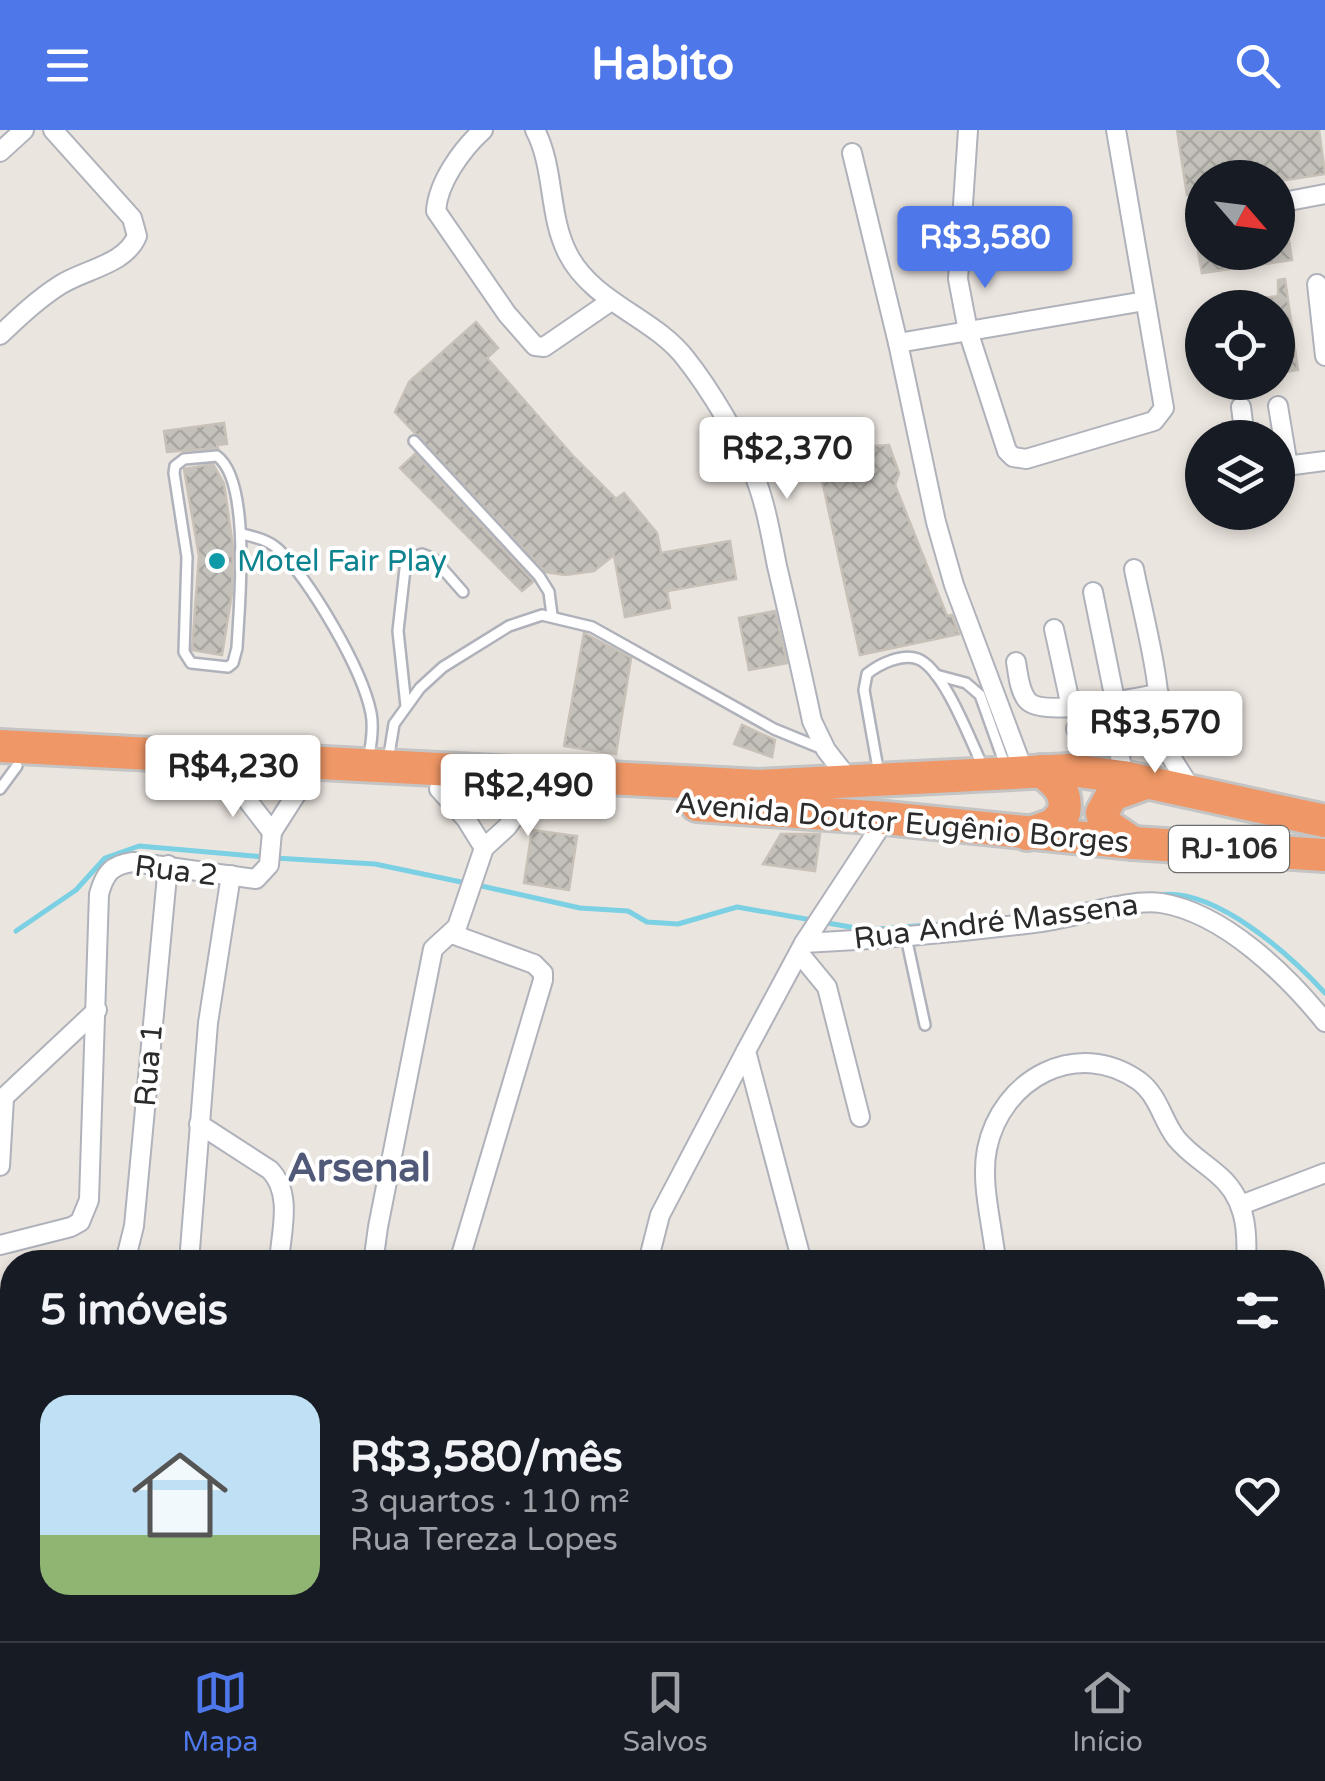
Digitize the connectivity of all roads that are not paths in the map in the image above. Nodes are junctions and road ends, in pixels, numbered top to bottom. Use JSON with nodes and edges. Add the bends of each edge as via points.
{"nodes":[{"id":1,"x":24,"y":130,"type":"edge"},
{"id":2,"x":52,"y":130,"type":"edge"},
{"id":3,"x":483,"y":130,"type":"edge"},
{"id":4,"x":535,"y":130,"type":"edge"},
{"id":5,"x":968,"y":130,"type":"edge"},
{"id":6,"x":1116,"y":130,"type":"edge"},
{"id":7,"x":0,"y":152,"type":"edge"},
{"id":8,"x":852,"y":153,"type":"dead end"},
{"id":9,"x":1325,"y":194,"type":"edge"},
{"id":10,"x":1295,"y":200,"type":"edge"},
{"id":11,"x":1317,"y":284,"type":"dead end"},
{"id":12,"x":611,"y":301,"type":"junction"},
{"id":13,"x":1145,"y":301,"type":"junction"},
{"id":14,"x":1324,"y":328,"type":"edge"},
{"id":15,"x":968,"y":331,"type":"junction"},
{"id":16,"x":0,"y":335,"type":"edge"},
{"id":17,"x":898,"y":344,"type":"junction"},
{"id":18,"x":1325,"y":356,"type":"edge"},
{"id":19,"x":1278,"y":406,"type":"dead end"},
{"id":20,"x":1241,"y":407,"type":"dead end"},
{"id":21,"x":1243,"y":420,"type":"edge"},
{"id":22,"x":1279,"y":420,"type":"edge"},
{"id":23,"x":414,"y":441,"type":"dead end"},
{"id":24,"x":1325,"y":461,"type":"edge"},
{"id":25,"x":1295,"y":465,"type":"edge"},
{"id":26,"x":242,"y":534,"type":"junction"},
{"id":27,"x":1134,"y":569,"type":"dead end"},
{"id":28,"x":463,"y":592,"type":"dead end"},
{"id":29,"x":1093,"y":592,"type":"dead end"},
{"id":30,"x":552,"y":615,"type":"junction"},
{"id":31,"x":1054,"y":629,"type":"dead end"},
{"id":32,"x":1016,"y":662,"type":"dead end"},
{"id":33,"x":936,"y":675,"type":"junction"},
{"id":34,"x":1158,"y":694,"type":"junction"},
{"id":35,"x":1111,"y":701,"type":"junction"},
{"id":36,"x":406,"y":706,"type":"junction"},
{"id":37,"x":1071,"y":707,"type":"junction"},
{"id":38,"x":1116,"y":728,"type":"junction"},
{"id":39,"x":1076,"y":729,"type":"dead end"},
{"id":40,"x":1156,"y":734,"type":"junction"},
{"id":41,"x":826,"y":750,"type":"junction"},
{"id":42,"x":4,"y":766,"type":"edge"},
{"id":43,"x":377,"y":766,"type":"junction"},
{"id":44,"x":1015,"y":772,"type":"junction"},
{"id":45,"x":231,"y":779,"type":"junction"},
{"id":46,"x":1135,"y":780,"type":"junction"},
{"id":47,"x":866,"y":781,"type":"junction"},
{"id":48,"x":304,"y":782,"type":"junction"},
{"id":49,"x":439,"y":788,"type":"junction"},
{"id":50,"x":1194,"y":793,"type":"junction"},
{"id":51,"x":532,"y":794,"type":"junction"},
{"id":52,"x":886,"y":818,"type":"junction"},
{"id":53,"x":1325,"y":821,"type":"edge"},
{"id":54,"x":1027,"y":834,"type":"junction"},
{"id":55,"x":1133,"y":843,"type":"junction"},
{"id":56,"x":484,"y":848,"type":"junction"},
{"id":57,"x":270,"y":849,"type":"junction"},
{"id":58,"x":1323,"y":856,"type":"edge"},
{"id":59,"x":168,"y":865,"type":"junction"},
{"id":60,"x":230,"y":875,"type":"junction"},
{"id":61,"x":452,"y":934,"type":"junction"},
{"id":62,"x":905,"y":934,"type":"junction"},
{"id":63,"x":806,"y":941,"type":"junction"},
{"id":64,"x":97,"y":1010,"type":"junction"},
{"id":65,"x":1325,"y":1022,"type":"edge"},
{"id":66,"x":925,"y":1025,"type":"dead end"},
{"id":67,"x":746,"y":1051,"type":"junction"},
{"id":68,"x":2,"y":1100,"type":"edge"},
{"id":69,"x":860,"y":1117,"type":"dead end"},
{"id":70,"x":199,"y":1124,"type":"junction"},
{"id":71,"x":0,"y":1166,"type":"edge"},
{"id":72,"x":1325,"y":1173,"type":"edge"},
{"id":73,"x":1241,"y":1205,"type":"junction"},
{"id":74,"x":0,"y":1245,"type":"edge"},
{"id":75,"x":128,"y":1250,"type":"edge"},
{"id":76,"x":190,"y":1250,"type":"edge"},
{"id":77,"x":280,"y":1250,"type":"edge"},
{"id":78,"x":375,"y":1250,"type":"edge"},
{"id":79,"x":463,"y":1250,"type":"edge"},
{"id":80,"x":651,"y":1250,"type":"edge"},
{"id":81,"x":799,"y":1250,"type":"edge"},
{"id":82,"x":995,"y":1250,"type":"edge"},
{"id":83,"x":1247,"y":1250,"type":"edge"}],
"edges":[{"from":1,"to":7,"type":"street"},
{"from":2,"to":16,"type":"street","via":[[132,218],[137,236],[127,253],[64,282]]},
{"from":3,"to":12,"type":"street","via":[[461,154],[436,211],[507,314],[534,346],[544,348]]},
{"from":4,"to":12,"type":"street","via":[[568,255]]},
{"from":5,"to":15,"type":"street","via":[[958,279]]},
{"from":6,"to":13,"type":"street"},
{"from":8,"to":17,"type":"street"},
{"from":9,"to":10,"type":"street"},
{"from":11,"to":14,"type":"street"},
{"from":12,"to":41,"type":"street","via":[[660,332],[688,360],[742,448],[763,504],[812,721]]},
{"from":13,"to":15,"type":"street"},
{"from":13,"to":15,"type":"street","via":[[1164,402],[1160,416],[1026,459],[1006,451]]},
{"from":14,"to":18,"type":"street"},
{"from":15,"to":17,"type":"street"},
{"from":17,"to":44,"type":"street","via":[[940,538]]},
{"from":19,"to":22,"type":"street"},
{"from":20,"to":21,"type":"street"},
{"from":23,"to":30,"type":"lane","via":[[539,576],[550,592]]},
{"from":24,"to":25,"type":"street"},
{"from":26,"to":26,"type":"lane","via":[[236,656],[228,667],[191,663],[183,646],[187,557],[174,473],[179,462],[222,460]]},
{"from":26,"to":43,"type":"lane","via":[[277,548],[343,644],[372,716]]},
{"from":27,"to":34,"type":"street"},
{"from":28,"to":36,"type":"lane","via":[[434,559],[422,554],[406,560],[398,631]]},
{"from":29,"to":35,"type":"street"},
{"from":30,"to":36,"type":"lane","via":[[509,626],[444,667]]},
{"from":30,"to":41,"type":"lane","via":[[592,627]]},
{"from":31,"to":37,"type":"street"},
{"from":32,"to":37,"type":"street","via":[[1028,701]]},
{"from":33,"to":44,"type":"lane"},
{"from":33,"to":44,"type":"lane","via":[[966,683],[980,695]]},
{"from":33,"to":47,"type":"lane","via":[[912,658],[866,674]]},
{"from":34,"to":35,"type":"street"},
{"from":34,"to":40,"type":"street"},
{"from":35,"to":37,"type":"street"},
{"from":35,"to":38,"type":"street"},
{"from":36,"to":43,"type":"lane"},
{"from":38,"to":39,"type":"street"},
{"from":38,"to":40,"type":"street"},
{"from":38,"to":46,"type":"street"},
{"from":40,"to":50,"type":"street"},
{"from":41,"to":47,"type":"street"},
{"from":42,"to":43,"type":"highway","name":"Avenida Doutor Eugênio Borges","number":"RJ-106"},
{"from":42,"to":45,"type":"highway","name":"Avenida Doutor Eugênio Borges","number":"RJ-106"},
{"from":43,"to":47,"type":"highway","name":"Avenida Doutor Eugênio Borges","number":"RJ-106","via":[[759,786]]},
{"from":44,"to":46,"type":"highway","name":"Avenida Doutor Eugênio Borges","number":"RJ-106","via":[[1070,770]]},
{"from":44,"to":47,"type":"highway","name":"Avenida Doutor Eugênio Borges","number":"RJ-106"},
{"from":44,"to":54,"type":"highway","via":[[1057,783],[1063,792],[1065,807],[1053,825]]},
{"from":45,"to":48,"type":"highway","name":"Avenida Doutor Eugênio Borges","number":"RJ-106"},
{"from":45,"to":57,"type":"street"},
{"from":46,"to":50,"type":"highway","name":"Avenida Doutor Eugênio Borges","number":"RJ-106"},
{"from":46,"to":55,"type":"highway","via":[[1112,794],[1102,813],[1104,824]]},
{"from":48,"to":49,"type":"highway","name":"Avenida Doutor Eugênio Borges","number":"RJ-106"},
{"from":48,"to":57,"type":"street"},
{"from":49,"to":51,"type":"highway","name":"Avenida Doutor Eugênio Borges","number":"RJ-106"},
{"from":49,"to":56,"type":"street"},
{"from":50,"to":53,"type":"highway","name":"Avenida Doutor Eugênio Borges","number":"RJ-106"},
{"from":51,"to":52,"type":"highway","name":"Avenida Doutor Eugênio Borges","number":"RJ-106"},
{"from":51,"to":56,"type":"street"},
{"from":52,"to":54,"type":"highway","name":"Avenida Doutor Eugênio Borges","number":"RJ-106"},
{"from":52,"to":63,"type":"street"},
{"from":54,"to":55,"type":"highway","name":"Avenida Doutor Eugênio Borges","number":"RJ-106"},
{"from":55,"to":58,"type":"highway","name":"Avenida Doutor Eugênio Borges","number":"RJ-106"},
{"from":56,"to":61,"type":"street"},
{"from":57,"to":60,"type":"street","via":[[256,879]]},
{"from":59,"to":60,"type":"street","name":"Rua 2"},
{"from":59,"to":64,"type":"street","name":"Rua 2","via":[[118,864],[106,875],[99,894]]},
{"from":59,"to":75,"type":"street","name":"Rua 1"},
{"from":60,"to":70,"type":"street","name":"Rua 2"},
{"from":61,"to":78,"type":"street","via":[[433,949]]},
{"from":61,"to":79,"type":"street","via":[[543,973]]},
{"from":62,"to":63,"type":"street","name":"Rua André Massena"},
{"from":62,"to":65,"type":"street","name":"Rua André Massena","via":[[1043,922],[1158,902],[1190,911],[1252,949]]},
{"from":62,"to":66,"type":"lane"},
{"from":63,"to":67,"type":"street"},
{"from":63,"to":69,"type":"street","via":[[827,987]]},
{"from":64,"to":68,"type":"street","name":"Rua 1"},
{"from":64,"to":74,"type":"street","name":"Rua 2","via":[[91,1188],[80,1222]]},
{"from":67,"to":80,"type":"street","via":[[660,1215]]},
{"from":67,"to":81,"type":"street"},
{"from":68,"to":71,"type":"street","name":"Rua 1"},
{"from":70,"to":76,"type":"street","name":"Rua 1"},
{"from":70,"to":77,"type":"street","via":[[279,1180]]},
{"from":72,"to":73,"type":"street"},
{"from":73,"to":82,"type":"street","via":[[1230,1185],[1174,1135],[1142,1083],[1102,1066],[1066,1064],[1024,1084],[995,1121],[986,1173]]},
{"from":73,"to":83,"type":"street"}]}
